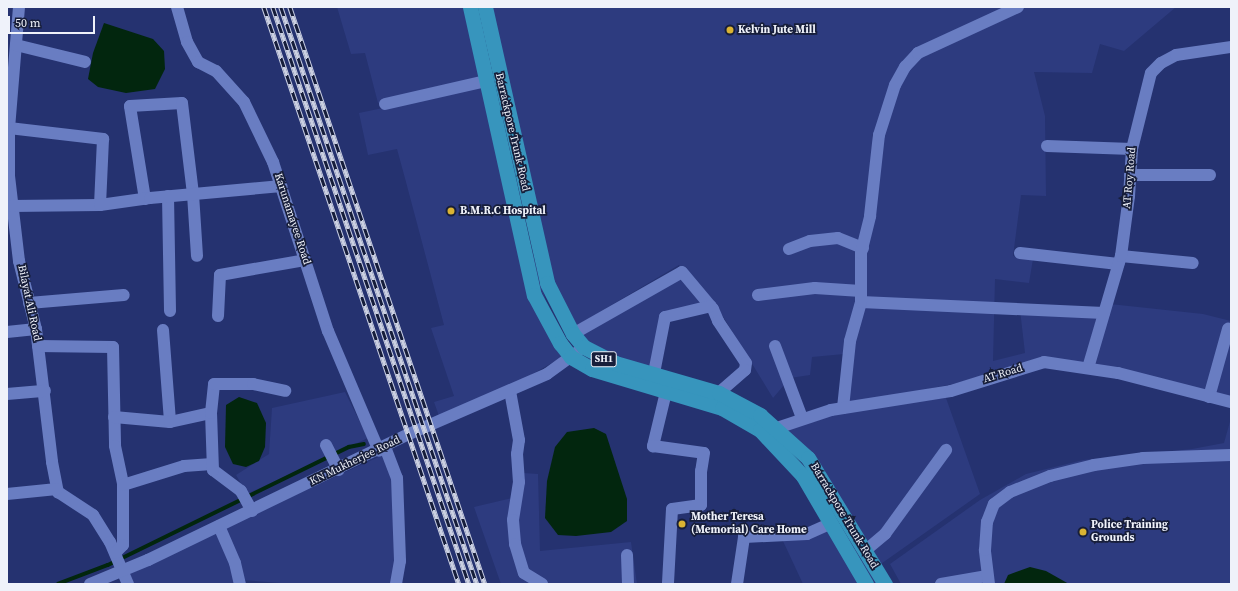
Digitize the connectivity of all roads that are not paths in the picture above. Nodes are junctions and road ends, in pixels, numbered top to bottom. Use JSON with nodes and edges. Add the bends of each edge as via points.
{"nodes":[{"id":1,"x":20,"y":7,"type":"edge"},
{"id":2,"x":177,"y":7,"type":"edge"},
{"id":3,"x":470,"y":7,"type":"edge"},
{"id":4,"x":485,"y":7,"type":"edge"},
{"id":5,"x":1018,"y":7,"type":"edge"},
{"id":6,"x":12,"y":27,"type":"edge"},
{"id":7,"x":16,"y":45,"type":"junction"},
{"id":8,"x":1231,"y":47,"type":"edge"},
{"id":9,"x":85,"y":62,"type":"dead end"},
{"id":10,"x":486,"y":81,"type":"junction"},
{"id":11,"x":385,"y":104,"type":"dead end"},
{"id":12,"x":9,"y":106,"type":"edge"},
{"id":13,"x":10,"y":128,"type":"junction"},
{"id":14,"x":1047,"y":146,"type":"dead end"},
{"id":15,"x":1132,"y":149,"type":"junction"},
{"id":16,"x":8,"y":151,"type":"edge"},
{"id":17,"x":1130,"y":175,"type":"junction"},
{"id":18,"x":1210,"y":175,"type":"dead end"},
{"id":19,"x":281,"y":186,"type":"junction"},
{"id":20,"x":193,"y":194,"type":"junction"},
{"id":21,"x":168,"y":196,"type":"junction"},
{"id":22,"x":144,"y":199,"type":"junction"},
{"id":23,"x":100,"y":205,"type":"junction"},
{"id":24,"x":12,"y":206,"type":"junction"},
{"id":25,"x":863,"y":248,"type":"junction"},
{"id":26,"x":789,"y":249,"type":"dead end"},
{"id":27,"x":1020,"y":253,"type":"dead end"},
{"id":28,"x":197,"y":256,"type":"dead end"},
{"id":29,"x":305,"y":260,"type":"junction"},
{"id":30,"x":1119,"y":260,"type":"junction"},
{"id":31,"x":13,"y":261,"type":"edge"},
{"id":32,"x":1193,"y":263,"type":"dead end"},
{"id":33,"x":124,"y":295,"type":"dead end"},
{"id":34,"x":758,"y":295,"type":"dead end"},
{"id":35,"x":861,"y":297,"type":"junction"},
{"id":36,"x":29,"y":303,"type":"junction"},
{"id":37,"x":711,"y":306,"type":"junction"},
{"id":38,"x":170,"y":311,"type":"dead end"},
{"id":39,"x":1104,"y":313,"type":"junction"},
{"id":40,"x":218,"y":316,"type":"dead end"},
{"id":41,"x":36,"y":329,"type":"junction"},
{"id":42,"x":1228,"y":329,"type":"dead end"},
{"id":43,"x":163,"y":330,"type":"dead end"},
{"id":44,"x":7,"y":332,"type":"edge"},
{"id":45,"x":573,"y":334,"type":"junction"},
{"id":46,"x":38,"y":346,"type":"junction"},
{"id":47,"x":775,"y":346,"type":"dead end"},
{"id":48,"x":584,"y":347,"type":"junction"},
{"id":49,"x":571,"y":357,"type":"junction"},
{"id":50,"x":1088,"y":368,"type":"junction"},
{"id":51,"x":654,"y":373,"type":"junction"},
{"id":52,"x":45,"y":391,"type":"junction"},
{"id":53,"x":285,"y":391,"type":"dead end"},
{"id":54,"x":510,"y":391,"type":"junction"},
{"id":55,"x":666,"y":392,"type":"junction"},
{"id":56,"x":719,"y":393,"type":"junction"},
{"id":57,"x":7,"y":394,"type":"edge"},
{"id":58,"x":1209,"y":397,"type":"junction"},
{"id":59,"x":1231,"y":402,"type":"edge"},
{"id":60,"x":843,"y":408,"type":"junction"},
{"id":61,"x":211,"y":413,"type":"junction"},
{"id":62,"x":114,"y":417,"type":"junction"},
{"id":63,"x":802,"y":418,"type":"junction"},
{"id":64,"x":170,"y":422,"type":"junction"},
{"id":65,"x":777,"y":428,"type":"junction"},
{"id":66,"x":326,"y":445,"type":"dead end"},
{"id":67,"x":382,"y":449,"type":"junction"},
{"id":68,"x":946,"y":450,"type":"dead end"},
{"id":69,"x":1231,"y":455,"type":"edge"},
{"id":70,"x":212,"y":464,"type":"junction"},
{"id":71,"x":339,"y":470,"type":"junction"},
{"id":72,"x":123,"y":485,"type":"junction"},
{"id":73,"x":57,"y":489,"type":"junction"},
{"id":74,"x":7,"y":494,"type":"edge"},
{"id":75,"x":252,"y":511,"type":"junction"},
{"id":76,"x":832,"y":523,"type":"junction"},
{"id":77,"x":219,"y":526,"type":"junction"},
{"id":78,"x":866,"y":550,"type":"junction"},
{"id":79,"x":115,"y":553,"type":"junction"},
{"id":80,"x":627,"y":555,"type":"dead end"},
{"id":81,"x":123,"y":572,"type":"junction"},
{"id":82,"x":988,"y":580,"type":"edge"},
{"id":83,"x":90,"y":584,"type":"edge"},
{"id":84,"x":128,"y":584,"type":"edge"},
{"id":85,"x":240,"y":584,"type":"edge"},
{"id":86,"x":396,"y":584,"type":"edge"},
{"id":87,"x":542,"y":584,"type":"edge"},
{"id":88,"x":628,"y":584,"type":"edge"},
{"id":89,"x":668,"y":584,"type":"edge"},
{"id":90,"x":737,"y":584,"type":"edge"},
{"id":91,"x":866,"y":584,"type":"edge"},
{"id":92,"x":885,"y":584,"type":"edge"},
{"id":93,"x":941,"y":584,"type":"edge"}],
"edges":[{"from":1,"to":6,"type":"street","name":"Bilayat Ali Road"},
{"from":2,"to":19,"type":"street","name":"Karunamayee Road","via":[[187,42],[198,62],[216,70],[244,102],[273,162]]},
{"from":3,"to":10,"type":"main road","name":"Barrackpore Trunk Road","number":"SH1"},
{"from":4,"to":45,"type":"main road","name":"Barrackpore Trunk Road","number":"SH1","via":[[547,284]]},
{"from":5,"to":25,"type":"street","via":[[918,53],[905,67],[895,85],[879,135],[870,216]]},
{"from":6,"to":7,"type":"street","name":"Bilayat Ali Road"},
{"from":7,"to":9,"type":"street"},
{"from":7,"to":12,"type":"street","name":"Bilayat Ali Road"},
{"from":8,"to":15,"type":"street","name":"AT Roy Road","via":[[1176,55],[1161,63],[1148,81]]},
{"from":10,"to":11,"type":"street"},
{"from":10,"to":49,"type":"main road","name":"Barrackpore Trunk Road","number":"SH1","via":[[534,295],[543,316]]},
{"from":12,"to":13,"type":"street","name":"Bilayat Ali Road"},
{"from":13,"to":16,"type":"street","name":"Bilayat Ali Road"},
{"from":13,"to":23,"type":"street","via":[[103,139]]},
{"from":14,"to":15,"type":"street"},
{"from":15,"to":17,"type":"street","name":"AT Roy Road"},
{"from":16,"to":24,"type":"street","name":"Bilayat Ali Road"},
{"from":17,"to":18,"type":"street"},
{"from":17,"to":30,"type":"street","name":"AT Roy Road"},
{"from":19,"to":20,"type":"street"},
{"from":19,"to":29,"type":"street","name":"Karunamayee Road"},
{"from":20,"to":21,"type":"street"},
{"from":20,"to":22,"type":"street","via":[[182,103],[130,106]]},
{"from":20,"to":28,"type":"street"},
{"from":21,"to":22,"type":"street"},
{"from":21,"to":38,"type":"street"},
{"from":22,"to":23,"type":"street"},
{"from":23,"to":24,"type":"street"},
{"from":24,"to":31,"type":"street","name":"Bilayat Ali Road"},
{"from":25,"to":26,"type":"street","via":[[838,238],[810,241]]},
{"from":25,"to":35,"type":"street"},
{"from":27,"to":30,"type":"street"},
{"from":29,"to":40,"type":"street","via":[[220,275]]},
{"from":29,"to":67,"type":"street","name":"Karunamayee Road","via":[[342,369]]},
{"from":30,"to":32,"type":"street"},
{"from":30,"to":39,"type":"street","name":"AT Roy Road"},
{"from":31,"to":36,"type":"street","name":"Bilayat Ali Road"},
{"from":33,"to":36,"type":"street"},
{"from":34,"to":35,"type":"street","via":[[815,288]]},
{"from":35,"to":39,"type":"street"},
{"from":35,"to":60,"type":"street","via":[[850,341]]},
{"from":36,"to":41,"type":"street","name":"Bilayat Ali Road"},
{"from":37,"to":45,"type":"street","via":[[680,272]]},
{"from":37,"to":51,"type":"street","via":[[665,317]]},
{"from":37,"to":56,"type":"street","via":[[746,366]]},
{"from":39,"to":50,"type":"street","name":"AT Roy Road"},
{"from":41,"to":44,"type":"street"},
{"from":41,"to":46,"type":"street","name":"Bilayat Ali Road"},
{"from":42,"to":58,"type":"street"},
{"from":43,"to":64,"type":"street"},
{"from":45,"to":48,"type":"main road","name":"Barrackpore Trunk Road","number":"SH1"},
{"from":46,"to":52,"type":"street","name":"Bilayat Ali Road"},
{"from":46,"to":62,"type":"street","via":[[113,347]]},
{"from":47,"to":63,"type":"street"},
{"from":48,"to":49,"type":"street","name":"KN Mukherjee Road"},
{"from":48,"to":51,"type":"main road","name":"Barrackpore Trunk Road","number":"SH1","via":[[615,363]]},
{"from":49,"to":54,"type":"street","name":"KN Mukherjee Road","via":[[547,374]]},
{"from":49,"to":55,"type":"main road","name":"Barrackpore Trunk Road","number":"SH1","via":[[611,377]]},
{"from":50,"to":58,"type":"street","name":"AT Road"},
{"from":50,"to":60,"type":"street","name":"AT Road","via":[[1044,362],[951,391]]},
{"from":51,"to":56,"type":"main road","name":"Barrackpore Trunk Road","number":"SH1"},
{"from":52,"to":57,"type":"street"},
{"from":52,"to":73,"type":"street","name":"Bilayat Ali Road"},
{"from":53,"to":61,"type":"street","via":[[253,384],[214,384]]},
{"from":54,"to":67,"type":"street","name":"KN Mukherjee Road","via":[[409,434]]},
{"from":54,"to":87,"type":"street","via":[[519,440],[519,482],[513,520],[515,544],[524,573]]},
{"from":55,"to":76,"type":"main road","name":"Barrackpore Trunk Road","number":"SH1","via":[[722,408],[760,430],[803,476]]},
{"from":55,"to":89,"type":"street","via":[[653,446],[704,453],[701,470],[701,505],[672,509]]},
{"from":56,"to":65,"type":"main road","name":"Barrackpore Trunk Road","number":"SH1","via":[[750,408]]},
{"from":58,"to":59,"type":"street","name":"AT Road"},
{"from":60,"to":63,"type":"street","name":"AT Road"},
{"from":61,"to":64,"type":"street"},
{"from":61,"to":70,"type":"street"},
{"from":62,"to":64,"type":"street"},
{"from":62,"to":72,"type":"street","via":[[115,446]]},
{"from":63,"to":65,"type":"street","name":"AT Road"},
{"from":65,"to":78,"type":"main road","name":"Barrackpore Trunk Road","number":"SH1","via":[[808,458]]},
{"from":66,"to":71,"type":"street"},
{"from":67,"to":71,"type":"street","name":"KN Mukherjee Road"},
{"from":67,"to":86,"type":"street","name":"Karunamayee Road","via":[[397,478],[400,561]]},
{"from":68,"to":78,"type":"street","via":[[885,534]]},
{"from":69,"to":82,"type":"street","via":[[1143,458],[1094,465],[1050,476],[1010,492],[994,504],[988,517],[985,550]]},
{"from":70,"to":72,"type":"street","via":[[184,466]]},
{"from":70,"to":75,"type":"street","via":[[213,470],[242,491]]},
{"from":71,"to":75,"type":"street","name":"KN Mukherjee Road"},
{"from":72,"to":79,"type":"street","via":[[123,545]]},
{"from":73,"to":74,"type":"street"},
{"from":73,"to":79,"type":"street","via":[[93,515]]},
{"from":75,"to":77,"type":"street","name":"KN Mukherjee Road"},
{"from":76,"to":90,"type":"street","via":[[807,534],[744,537]]},
{"from":76,"to":91,"type":"main road","name":"Barrackpore Trunk Road","number":"SH1"},
{"from":77,"to":81,"type":"street","name":"KN Mukherjee Road"},
{"from":77,"to":85,"type":"street","via":[[235,563]]},
{"from":78,"to":92,"type":"main road","name":"Barrackpore Trunk Road","number":"SH1"},
{"from":79,"to":81,"type":"street"},
{"from":80,"to":88,"type":"street"},
{"from":81,"to":83,"type":"street","name":"KN Mukherjee Road"},
{"from":81,"to":84,"type":"street"},
{"from":82,"to":93,"type":"street"}]}
